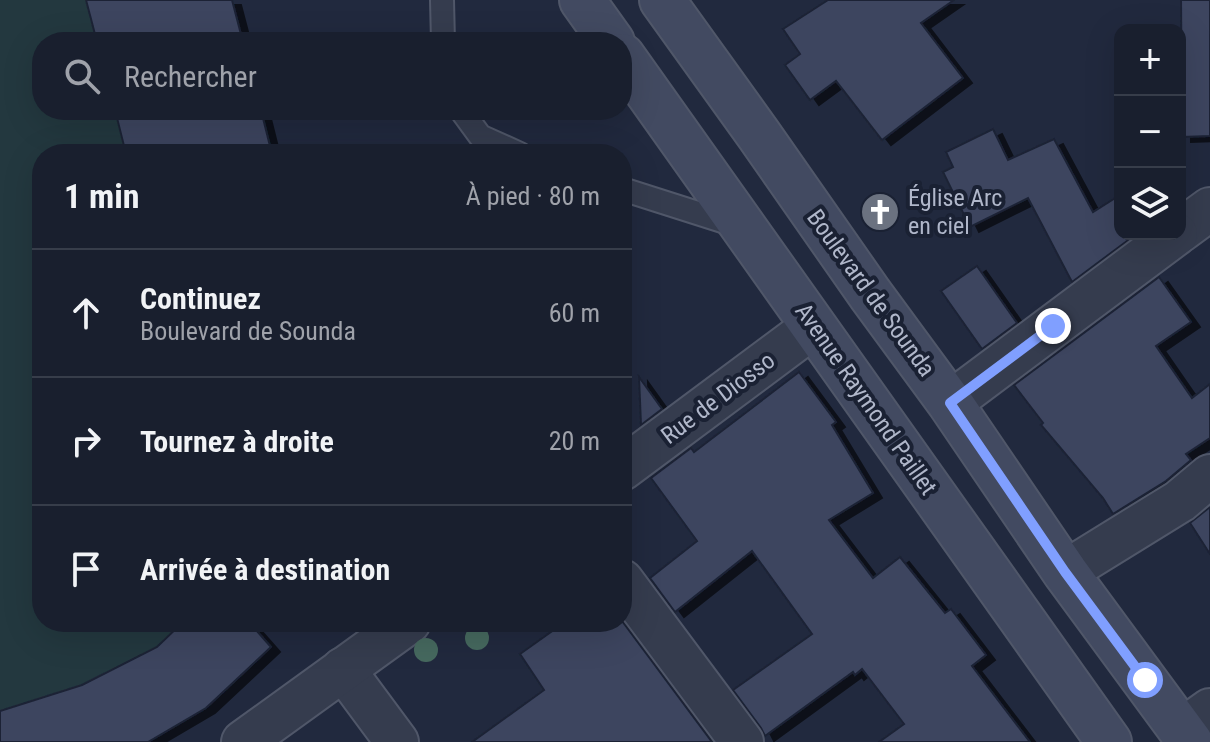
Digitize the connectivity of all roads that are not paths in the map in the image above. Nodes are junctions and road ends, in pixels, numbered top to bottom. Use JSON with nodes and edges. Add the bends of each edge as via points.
{"nodes":[{"id":1,"x":442,"y":0,"type":"edge"},
{"id":2,"x":582,"y":0,"type":"edge"},
{"id":3,"x":662,"y":0,"type":"edge"},
{"id":4,"x":443,"y":32,"type":"edge"},
{"id":5,"x":605,"y":32,"type":"edge"},
{"id":6,"x":632,"y":70,"type":"edge"},
{"id":7,"x":468,"y":120,"type":"edge"},
{"id":8,"x":498,"y":144,"type":"edge"},
{"id":9,"x":632,"y":192,"type":"edge"},
{"id":10,"x":1210,"y":209,"type":"edge"},
{"id":11,"x":1186,"y":227,"type":"edge"},
{"id":12,"x":744,"y":228,"type":"junction"},
{"id":13,"x":1169,"y":240,"type":"edge"},
{"id":14,"x":814,"y":326,"type":"junction"},
{"id":15,"x":950,"y":403,"type":"junction"},
{"id":16,"x":632,"y":462,"type":"edge"},
{"id":17,"x":1210,"y":476,"type":"edge"},
{"id":18,"x":1065,"y":572,"type":"junction"},
{"id":19,"x":632,"y":594,"type":"edge"},
{"id":20,"x":395,"y":632,"type":"edge"},
{"id":21,"x":343,"y":669,"type":"junction"},
{"id":22,"x":1194,"y":727,"type":"edge"},
{"id":23,"x":243,"y":742,"type":"edge"},
{"id":24,"x":397,"y":742,"type":"edge"},
{"id":25,"x":742,"y":742,"type":"edge"},
{"id":26,"x":1109,"y":742,"type":"edge"}],
"edges":[{"from":1,"to":4,"type":"lane"},
{"from":2,"to":5,"type":"main road"},
{"from":3,"to":15,"type":"main road","name":"Boulevard de Sounda"},
{"from":6,"to":12,"type":"main road","name":"Avenue Raymond Paillet"},
{"from":7,"to":8,"type":"lane","via":[[480,136]]},
{"from":9,"to":12,"type":"lane"},
{"from":10,"to":11,"type":"street"},
{"from":12,"to":14,"type":"main road","name":"Avenue Raymond Paillet"},
{"from":13,"to":15,"type":"street"},
{"from":14,"to":16,"type":"street","name":"Rue de Diosso"},
{"from":14,"to":26,"type":"main road","name":"Avenue Raymond Paillet"},
{"from":15,"to":18,"type":"main road","name":"Boulevard de Sounda"},
{"from":17,"to":18,"type":"street","via":[[1180,501]]},
{"from":18,"to":22,"type":"main road","name":"Boulevard de Sounda"},
{"from":19,"to":25,"type":"street"},
{"from":20,"to":21,"type":"street"},
{"from":21,"to":23,"type":"street"},
{"from":21,"to":24,"type":"street"}]}
